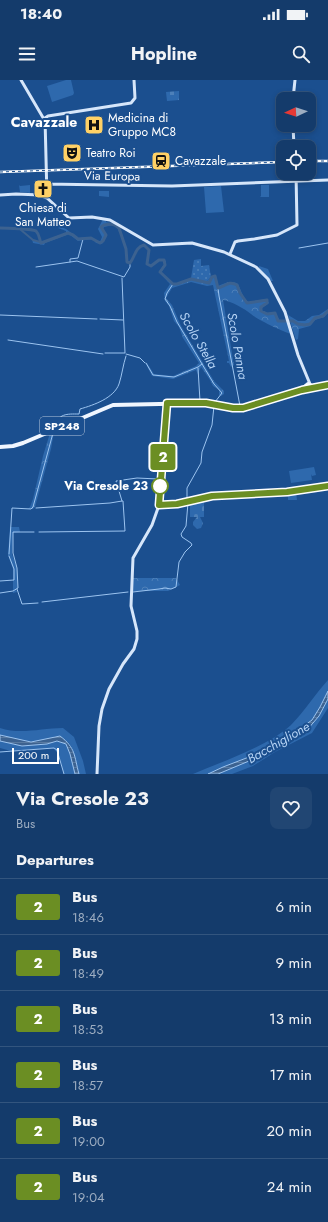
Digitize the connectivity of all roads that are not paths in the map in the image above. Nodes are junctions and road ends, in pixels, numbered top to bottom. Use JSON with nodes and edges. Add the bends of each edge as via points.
{"nodes":[{"id":1,"x":21,"y":80,"type":"edge"},
{"id":2,"x":134,"y":80,"type":"edge"},
{"id":3,"x":295,"y":80,"type":"edge"},
{"id":4,"x":294,"y":92,"type":"edge"},
{"id":5,"x":45,"y":121,"type":"junction"},
{"id":6,"x":296,"y":180,"type":"joint"},
{"id":7,"x":316,"y":180,"type":"edge"},
{"id":8,"x":328,"y":180,"type":"edge"},
{"id":9,"x":46,"y":184,"type":"junction"},
{"id":10,"x":0,"y":195,"type":"edge"},
{"id":11,"x":46,"y":196,"type":"junction"},
{"id":12,"x":230,"y":254,"type":"junction"},
{"id":13,"x":328,"y":385,"type":"edge"},
{"id":14,"x":309,"y":386,"type":"junction"},
{"id":15,"x":167,"y":403,"type":"junction"},
{"id":16,"x":0,"y":447,"type":"edge"},
{"id":17,"x":97,"y":774,"type":"edge"}],
"edges":[{"from":1,"to":5,"type":"street"},
{"from":2,"to":5,"type":"street","via":[[134,100],[127,104],[48,116]]},
{"from":3,"to":4,"type":"street"},
{"from":5,"to":9,"type":"street"},
{"from":6,"to":9,"type":"street","name":"Via Europa","via":[[179,186]]},
{"from":6,"to":12,"type":"street","via":[[298,223],[277,235],[238,241]]},
{"from":7,"to":8,"type":"street","name":"Via Europa"},
{"from":9,"to":11,"type":"street"},
{"from":10,"to":11,"type":"street"},
{"from":11,"to":12,"type":"street","via":[[68,218],[99,217],[110,220],[153,244],[192,243]]},
{"from":12,"to":14,"type":"street","via":[[256,267],[274,289],[290,324]]},
{"from":13,"to":14,"type":"main road","number":"SP248"},
{"from":14,"to":15,"type":"main road","number":"SP248","via":[[243,408],[206,403]]},
{"from":15,"to":16,"type":"main road","number":"SP248","via":[[114,404],[28,441]]},
{"from":15,"to":17,"type":"street","via":[[158,508],[132,563],[130,606],[137,631],[137,642],[109,689],[100,713]]}]}
